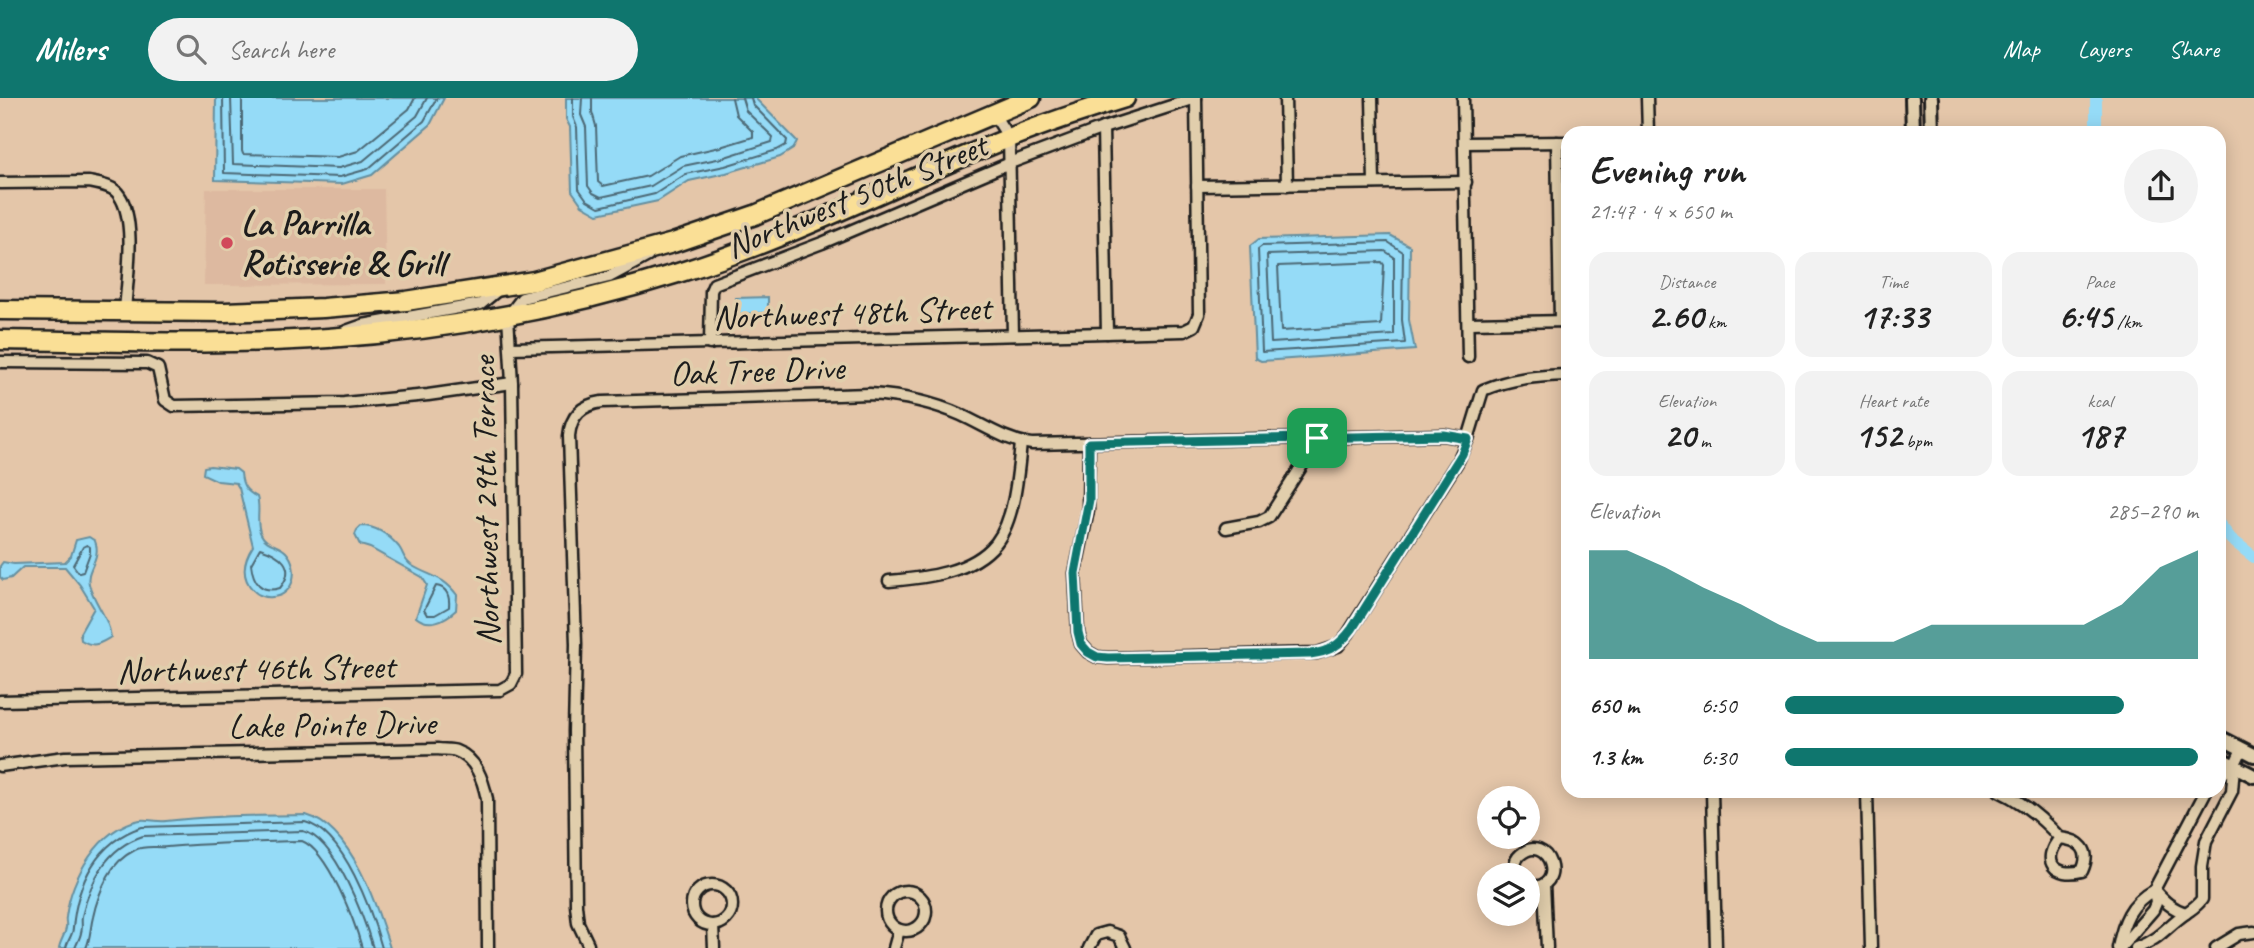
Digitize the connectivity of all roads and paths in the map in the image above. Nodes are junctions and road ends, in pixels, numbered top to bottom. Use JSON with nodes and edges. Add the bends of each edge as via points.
{"nodes":[{"id":1,"x":1031,"y":98,"type":"edge"},
{"id":2,"x":1125,"y":98,"type":"edge"},
{"id":3,"x":1196,"y":98,"type":"edge"},
{"id":4,"x":1285,"y":98,"type":"edge"},
{"id":5,"x":1372,"y":98,"type":"edge"},
{"id":6,"x":1463,"y":98,"type":"edge"},
{"id":7,"x":1647,"y":98,"type":"edge"},
{"id":8,"x":1912,"y":98,"type":"edge"},
{"id":9,"x":1931,"y":98,"type":"edge"},
{"id":10,"x":993,"y":113,"type":"junction"},
{"id":11,"x":1647,"y":126,"type":"edge"},
{"id":12,"x":1913,"y":126,"type":"edge"},
{"id":13,"x":1932,"y":126,"type":"edge"},
{"id":14,"x":1103,"y":128,"type":"junction"},
{"id":15,"x":1009,"y":138,"type":"junction"},
{"id":16,"x":1557,"y":142,"type":"junction"},
{"id":17,"x":1561,"y":142,"type":"edge"},
{"id":18,"x":1465,"y":143,"type":"junction"},
{"id":19,"x":1010,"y":163,"type":"junction"},
{"id":20,"x":1466,"y":182,"type":"junction"},
{"id":21,"x":0,"y":183,"type":"edge"},
{"id":22,"x":1374,"y":183,"type":"junction"},
{"id":23,"x":1197,"y":186,"type":"junction"},
{"id":24,"x":1287,"y":186,"type":"junction"},
{"id":25,"x":673,"y":243,"type":"junction"},
{"id":26,"x":1561,"y":244,"type":"edge"},
{"id":27,"x":503,"y":286,"type":"junction"},
{"id":28,"x":0,"y":310,"type":"edge"},
{"id":29,"x":125,"y":311,"type":"junction"},
{"id":30,"x":508,"y":316,"type":"junction"},
{"id":31,"x":1561,"y":321,"type":"edge"},
{"id":32,"x":1469,"y":323,"type":"junction"},
{"id":33,"x":1107,"y":333,"type":"junction"},
{"id":34,"x":1013,"y":335,"type":"junction"},
{"id":35,"x":326,"y":338,"type":"junction"},
{"id":36,"x":0,"y":340,"type":"edge"},
{"id":37,"x":710,"y":344,"type":"junction"},
{"id":38,"x":511,"y":348,"type":"junction"},
{"id":39,"x":1468,"y":357,"type":"dead end"},
{"id":40,"x":0,"y":362,"type":"edge"},
{"id":41,"x":1561,"y":376,"type":"edge"},
{"id":42,"x":512,"y":383,"type":"junction"},
{"id":43,"x":1317,"y":438,"type":"junction"},
{"id":44,"x":1468,"y":439,"type":"junction"},
{"id":45,"x":1021,"y":443,"type":"junction"},
{"id":46,"x":1089,"y":443,"type":"junction"},
{"id":47,"x":1226,"y":528,"type":"dead end"},
{"id":48,"x":889,"y":581,"type":"dead end"},
{"id":49,"x":511,"y":684,"type":"joint"},
{"id":50,"x":0,"y":701,"type":"edge"},
{"id":51,"x":2226,"y":741,"type":"edge"},
{"id":52,"x":2242,"y":749,"type":"junction"},
{"id":53,"x":2254,"y":755,"type":"edge"},
{"id":54,"x":2226,"y":762,"type":"edge"},
{"id":55,"x":0,"y":766,"type":"edge"},
{"id":56,"x":2234,"y":766,"type":"junction"},
{"id":57,"x":2226,"y":771,"type":"edge"},
{"id":58,"x":2254,"y":776,"type":"edge"},
{"id":59,"x":1712,"y":798,"type":"edge"},
{"id":60,"x":1867,"y":798,"type":"edge"},
{"id":61,"x":2014,"y":798,"type":"edge"},
{"id":62,"x":2202,"y":798,"type":"edge"},
{"id":63,"x":2060,"y":838,"type":"dead end"},
{"id":64,"x":1515,"y":863,"type":"edge"},
{"id":65,"x":1544,"y":884,"type":"junction"},
{"id":66,"x":1540,"y":886,"type":"edge"},
{"id":67,"x":2154,"y":890,"type":"junction"},
{"id":68,"x":2186,"y":913,"type":"junction"},
{"id":69,"x":713,"y":925,"type":"junction"},
{"id":70,"x":899,"y":930,"type":"junction"},
{"id":71,"x":2254,"y":932,"type":"edge"},
{"id":72,"x":588,"y":944,"type":"dead end"},
{"id":73,"x":488,"y":948,"type":"edge"},
{"id":74,"x":714,"y":948,"type":"edge"},
{"id":75,"x":894,"y":948,"type":"edge"},
{"id":76,"x":1089,"y":948,"type":"edge"},
{"id":77,"x":1125,"y":948,"type":"edge"},
{"id":78,"x":1547,"y":948,"type":"edge"},
{"id":79,"x":1716,"y":948,"type":"edge"},
{"id":80,"x":1871,"y":948,"type":"edge"},
{"id":81,"x":2119,"y":948,"type":"edge"},
{"id":82,"x":2136,"y":948,"type":"edge"},
{"id":83,"x":2216,"y":948,"type":"edge"}],
"edges":[{"from":1,"to":10,"type":"highway"},
{"from":2,"to":15,"type":"highway"},
{"from":3,"to":14,"type":"street","name":"Northwest 50th Street"},
{"from":3,"to":23,"type":"street"},
{"from":4,"to":24,"type":"street"},
{"from":5,"to":22,"type":"street"},
{"from":6,"to":18,"type":"street"},
{"from":7,"to":11,"type":"street"},
{"from":8,"to":12,"type":"main road"},
{"from":9,"to":13,"type":"main road"},
{"from":10,"to":15,"type":"street"},
{"from":10,"to":25,"type":"highway","via":[[755,215]]},
{"from":14,"to":19,"type":"street","name":"Northwest 50th Street"},
{"from":14,"to":33,"type":"street"},
{"from":15,"to":19,"type":"street"},
{"from":15,"to":30,"type":"highway","via":[[768,242],[589,299]]},
{"from":16,"to":17,"type":"street"},
{"from":16,"to":18,"type":"street"},
{"from":16,"to":26,"type":"street"},
{"from":18,"to":20,"type":"street"},
{"from":19,"to":34,"type":"street"},
{"from":19,"to":37,"type":"street","name":"Northwest 50th Street","via":[[714,284]]},
{"from":20,"to":22,"type":"street"},
{"from":20,"to":32,"type":"street"},
{"from":21,"to":29,"type":"street","via":[[89,182],[120,195],[128,236]]},
{"from":22,"to":24,"type":"street"},
{"from":23,"to":24,"type":"street"},
{"from":23,"to":33,"type":"street","name":"Northwest 48th Street","via":[[1199,314],[1194,326],[1184,331]]},
{"from":25,"to":27,"type":"highway"},
{"from":25,"to":30,"type":"street","via":[[609,277],[522,298]]},
{"from":27,"to":29,"type":"highway","via":[[323,308]]},
{"from":27,"to":35,"type":"street","via":[[481,304],[363,325]]},
{"from":28,"to":29,"type":"highway"},
{"from":30,"to":35,"type":"highway"},
{"from":30,"to":38,"type":"street","name":"Northwest 29th Terrace"},
{"from":31,"to":32,"type":"street"},
{"from":32,"to":39,"type":"street"},
{"from":33,"to":34,"type":"street","name":"Northwest 48th Street"},
{"from":34,"to":37,"type":"street","name":"Northwest 48th Street"},
{"from":35,"to":36,"type":"highway"},
{"from":37,"to":38,"type":"street","name":"Northwest 48th Street"},
{"from":38,"to":42,"type":"street","name":"Northwest 29th Terrace"},
{"from":40,"to":42,"type":"street","via":[[147,363],[158,368],[166,400],[174,406],[344,403]]},
{"from":41,"to":44,"type":"street","via":[[1511,380],[1482,390]]},
{"from":42,"to":49,"type":"street","name":"Northwest 29th Terrace","via":[[516,674]]},
{"from":43,"to":44,"type":"street","name":"Oak Tree Drive","via":[[1444,435]]},
{"from":43,"to":46,"type":"street","name":"Oak Tree Drive"},
{"from":43,"to":47,"type":"street","via":[[1269,517]]},
{"from":44,"to":46,"type":"street","via":[[1338,646],[1310,654],[1108,658],[1088,652],[1078,632],[1075,573],[1089,500]]},
{"from":45,"to":46,"type":"street","name":"Oak Tree Drive"},
{"from":45,"to":48,"type":"street","via":[[1013,502],[992,547],[947,572]]},
{"from":45,"to":72,"type":"street","name":"Oak Tree Drive","via":[[944,408],[884,395],[602,402],[579,411],[569,436],[576,644],[576,905]]},
{"from":49,"to":50,"type":"street","name":"Northwest 46th Street","via":[[500,690]]},
{"from":51,"to":52,"type":"main road"},
{"from":52,"to":53,"type":"main road"},
{"from":52,"to":56,"type":"street"},
{"from":54,"to":56,"type":"main road"},
{"from":55,"to":73,"type":"street","name":"Lake Pointe Drive","via":[[65,757],[457,751],[475,765],[487,799]]},
{"from":56,"to":57,"type":"street"},
{"from":56,"to":58,"type":"main road"},
{"from":56,"to":68,"type":"street","via":[[2232,792],[2206,841],[2202,899]]},
{"from":59,"to":79,"type":"street"},
{"from":60,"to":80,"type":"street"},
{"from":61,"to":63,"type":"street"},
{"from":62,"to":67,"type":"street"},
{"from":64,"to":65,"type":"street","via":[[1526,851],[1544,853],[1551,863],[1551,875]]},
{"from":65,"to":66,"type":"street"},
{"from":65,"to":78,"type":"street"},
{"from":67,"to":68,"type":"street"},
{"from":67,"to":81,"type":"street","via":[[2131,909]]},
{"from":67,"to":81,"type":"street","via":[[2153,910]]},
{"from":68,"to":82,"type":"street","via":[[2159,937]]},
{"from":69,"to":69,"type":"street","via":[[729,916],[732,904],[728,892],[711,885],[698,890],[692,909],[700,921]]},
{"from":69,"to":74,"type":"street"},
{"from":70,"to":70,"type":"street","via":[[886,916],[887,904],[902,892],[915,893],[924,903],[925,916],[912,930]]},
{"from":70,"to":75,"type":"street"},
{"from":71,"to":83,"type":"street","via":[[2239,934]]},
{"from":76,"to":77,"type":"street","via":[[1096,935],[1107,932],[1119,936]]}]}
